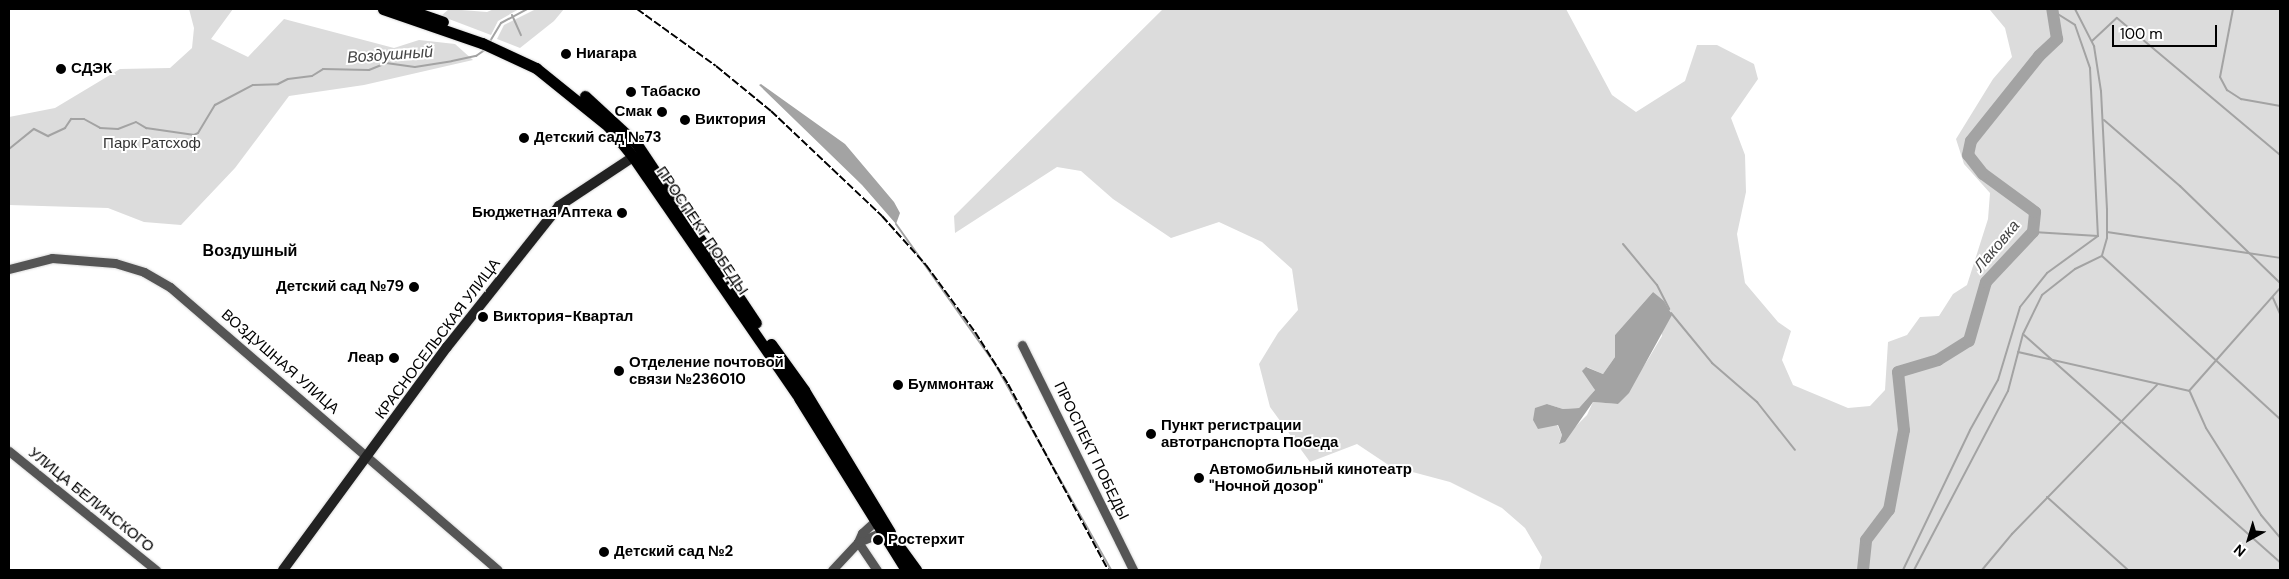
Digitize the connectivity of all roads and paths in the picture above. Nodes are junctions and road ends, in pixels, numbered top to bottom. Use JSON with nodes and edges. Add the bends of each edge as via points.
{"nodes":[{"id":1,"x":383,"y":9,"type":"edge"},
{"id":2,"x":406,"y":9,"type":"edge"},
{"id":3,"x":421,"y":18,"type":"junction"},
{"id":4,"x":638,"y":154,"type":"junction"},
{"id":5,"x":9,"y":269,"type":"edge"},
{"id":6,"x":1022,"y":345,"type":"dead end"},
{"id":7,"x":9,"y":451,"type":"edge"},
{"id":8,"x":368,"y":457,"type":"junction"},
{"id":9,"x":878,"y":519,"type":"junction"},
{"id":10,"x":885,"y":531,"type":"junction"},
{"id":11,"x":858,"y":542,"type":"junction"},
{"id":12,"x":156,"y":570,"type":"edge"},
{"id":13,"x":283,"y":570,"type":"edge"},
{"id":14,"x":498,"y":570,"type":"edge"},
{"id":15,"x":832,"y":570,"type":"edge"},
{"id":16,"x":877,"y":570,"type":"edge"},
{"id":17,"x":906,"y":570,"type":"edge"},
{"id":18,"x":916,"y":570,"type":"edge"},
{"id":19,"x":1133,"y":570,"type":"edge"}],
"edges":[{"from":1,"to":3,"type":"main road","name":"ПРОСПЕКТ ПОБЕДЫ"},
{"from":2,"to":3,"type":"main road","name":"ПРОСПЕКТ ПОБЕДЫ"},
{"from":3,"to":4,"type":"main road","name":"ПРОСПЕКТ ПОБЕДЫ","via":[[529,61],[604,110]]},
{"from":4,"to":8,"type":"main road","name":"КРАСНОСЕЛЬСКАЯ УЛИЦА","via":[[559,206],[447,347]]},
{"from":4,"to":9,"type":"main road","name":"ПРОСПЕКТ ПОБЕДЫ","via":[[804,390]]},
{"from":5,"to":8,"type":"street","name":"ВОЗДУШНАЯ УЛИЦА","via":[[52,258],[115,263],[144,272],[170,287],[214,322]]},
{"from":6,"to":19,"type":"street","name":"ПРОСПЕКТ ПОБЕДЫ"},
{"from":7,"to":12,"type":"street","name":"УЛИЦА БЕЛИНСКОГО"},
{"from":8,"to":13,"type":"main road","name":"КРАСНОСЕЛЬСКАЯ УЛИЦА"},
{"from":8,"to":14,"type":"street","name":"ВОЗДУШНАЯ УЛИЦА"},
{"from":9,"to":10,"type":"main road","name":"ПРОСПЕКТ ПОБЕДЫ"},
{"from":9,"to":11,"type":"street","via":[[862,533]]},
{"from":10,"to":11,"type":"street"},
{"from":10,"to":17,"type":"main road","name":"ПРОСПЕКТ ПОБЕДЫ"},
{"from":10,"to":18,"type":"main road","name":"ПРОСПЕКТ ПОБЕДЫ"},
{"from":11,"to":15,"type":"street"},
{"from":11,"to":16,"type":"street"}]}
